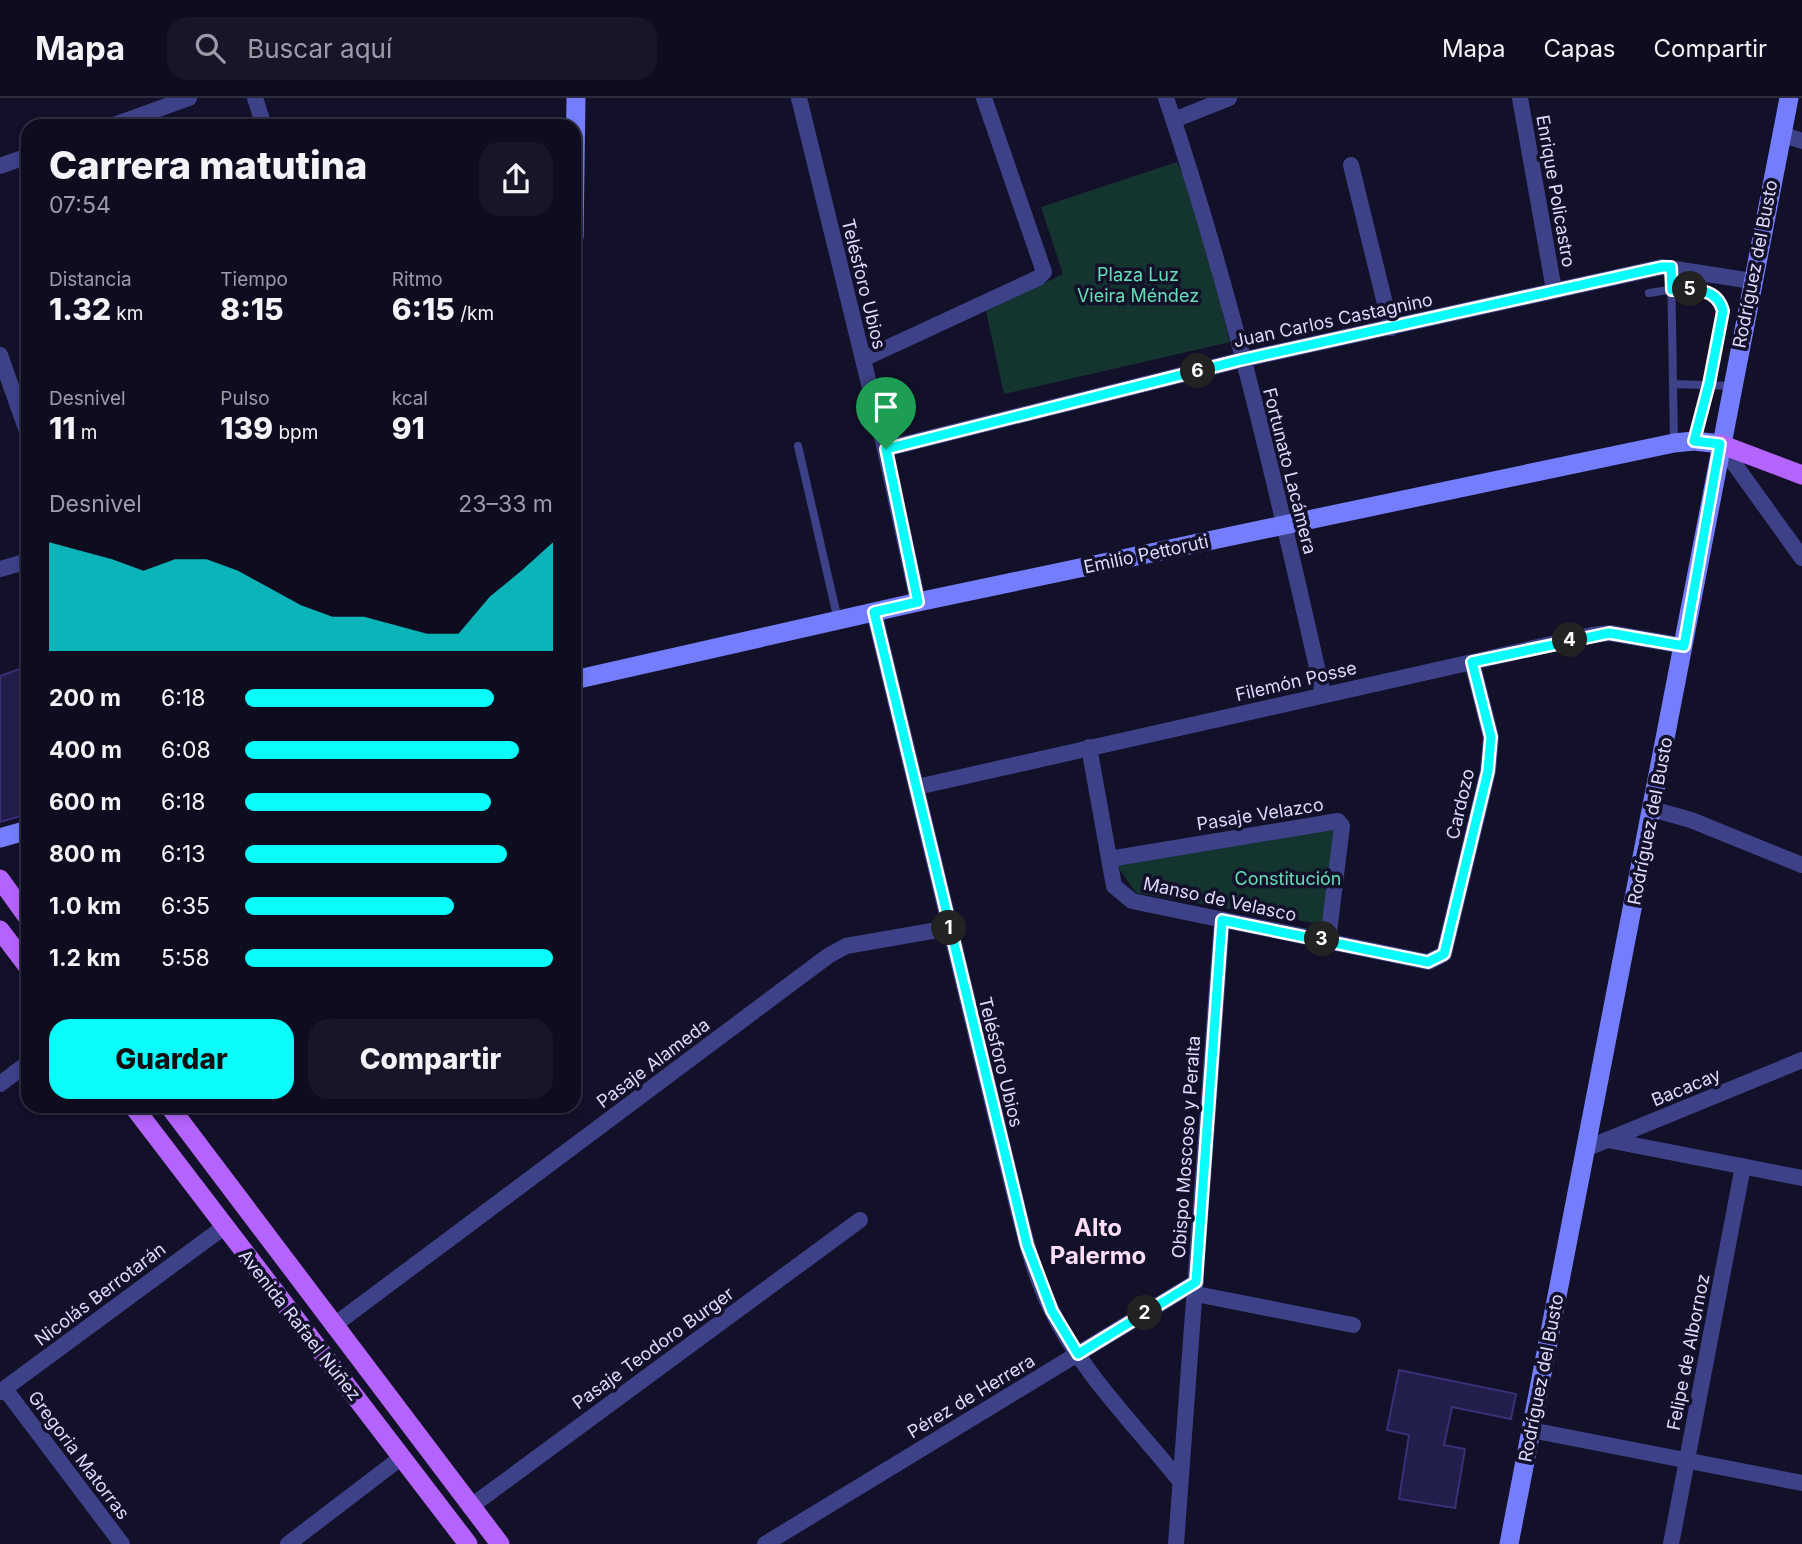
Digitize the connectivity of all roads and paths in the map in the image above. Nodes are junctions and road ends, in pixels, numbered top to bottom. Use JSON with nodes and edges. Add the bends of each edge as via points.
{"nodes":[{"id":1,"x":189,"y":98,"type":"edge"},
{"id":2,"x":255,"y":98,"type":"edge"},
{"id":3,"x":576,"y":98,"type":"edge"},
{"id":4,"x":984,"y":98,"type":"edge"},
{"id":5,"x":1166,"y":98,"type":"edge"},
{"id":6,"x":1229,"y":98,"type":"edge"},
{"id":7,"x":1520,"y":98,"type":"edge"},
{"id":8,"x":1789,"y":98,"type":"edge"},
{"id":9,"x":803,"y":99,"type":"edge"},
{"id":10,"x":130,"y":119,"type":"edge"},
{"id":11,"x":262,"y":119,"type":"edge"},
{"id":12,"x":576,"y":119,"type":"edge"},
{"id":13,"x":1174,"y":120,"type":"junction"},
{"id":14,"x":1781,"y":134,"type":"junction"},
{"id":15,"x":1802,"y":141,"type":"edge"},
{"id":16,"x":21,"y":158,"type":"edge"},
{"id":17,"x":1351,"y":165,"type":"dead end"},
{"id":18,"x":0,"y":166,"type":"edge"},
{"id":19,"x":1671,"y":267,"type":"junction"},
{"id":20,"x":1752,"y":281,"type":"junction"},
{"id":21,"x":1554,"y":290,"type":"junction"},
{"id":22,"x":1672,"y":290,"type":"junction"},
{"id":23,"x":1649,"y":293,"type":"dead end"},
{"id":24,"x":1391,"y":328,"type":"junction"},
{"id":25,"x":0,"y":355,"type":"edge"},
{"id":26,"x":863,"y":359,"type":"junction"},
{"id":27,"x":1241,"y":360,"type":"junction"},
{"id":28,"x":1673,"y":384,"type":"junction"},
{"id":29,"x":1709,"y":384,"type":"junction"},
{"id":30,"x":1731,"y":386,"type":"junction"},
{"id":31,"x":21,"y":414,"type":"edge"},
{"id":32,"x":1694,"y":441,"type":"junction"},
{"id":33,"x":1674,"y":443,"type":"junction"},
{"id":34,"x":1720,"y":444,"type":"junction"},
{"id":35,"x":798,"y":446,"type":"dead end"},
{"id":36,"x":886,"y":449,"type":"junction"},
{"id":37,"x":1802,"y":475,"type":"edge"},
{"id":38,"x":1285,"y":525,"type":"junction"},
{"id":39,"x":1802,"y":558,"type":"edge"},
{"id":40,"x":21,"y":563,"type":"edge"},
{"id":41,"x":0,"y":569,"type":"edge"},
{"id":42,"x":918,"y":602,"type":"junction"},
{"id":43,"x":874,"y":612,"type":"junction"},
{"id":44,"x":838,"y":620,"type":"junction"},
{"id":45,"x":1684,"y":646,"type":"junction"},
{"id":46,"x":1472,"y":662,"type":"junction"},
{"id":47,"x":581,"y":678,"type":"edge"},
{"id":48,"x":1323,"y":694,"type":"junction"},
{"id":49,"x":1089,"y":747,"type":"junction"},
{"id":50,"x":917,"y":786,"type":"junction"},
{"id":51,"x":1652,"y":809,"type":"junction"},
{"id":52,"x":21,"y":832,"type":"edge"},
{"id":53,"x":0,"y":838,"type":"edge"},
{"id":54,"x":1109,"y":859,"type":"junction"},
{"id":55,"x":1802,"y":866,"type":"edge"},
{"id":56,"x":0,"y":879,"type":"edge"},
{"id":57,"x":21,"y":908,"type":"edge"},
{"id":58,"x":1222,"y":920,"type":"junction"},
{"id":59,"x":949,"y":928,"type":"junction"},
{"id":60,"x":0,"y":930,"type":"edge"},
{"id":61,"x":1328,"y":940,"type":"junction"},
{"id":62,"x":1444,"y":954,"type":"joint"},
{"id":63,"x":21,"y":958,"type":"edge"},
{"id":64,"x":1802,"y":1060,"type":"edge"},
{"id":65,"x":21,"y":1068,"type":"edge"},
{"id":66,"x":0,"y":1084,"type":"edge"},
{"id":67,"x":138,"y":1113,"type":"edge"},
{"id":68,"x":174,"y":1113,"type":"edge"},
{"id":69,"x":1608,"y":1140,"type":"junction"},
{"id":70,"x":1585,"y":1149,"type":"junction"},
{"id":71,"x":1743,"y":1166,"type":"junction"},
{"id":72,"x":1802,"y":1178,"type":"edge"},
{"id":73,"x":860,"y":1220,"type":"dead end"},
{"id":74,"x":224,"y":1227,"type":"junction"},
{"id":75,"x":1196,"y":1288,"type":"junction"},
{"id":76,"x":1353,"y":1325,"type":"dead end"},
{"id":77,"x":333,"y":1326,"type":"junction"},
{"id":78,"x":1078,"y":1354,"type":"junction"},
{"id":79,"x":3,"y":1390,"type":"edge"},
{"id":80,"x":1531,"y":1430,"type":"junction"},
{"id":81,"x":402,"y":1457,"type":"junction"},
{"id":82,"x":1687,"y":1461,"type":"junction"},
{"id":83,"x":1179,"y":1480,"type":"junction"},
{"id":84,"x":1802,"y":1483,"type":"edge"},
{"id":85,"x":470,"y":1507,"type":"junction"},
{"id":86,"x":122,"y":1544,"type":"edge"},
{"id":87,"x":288,"y":1544,"type":"edge"},
{"id":88,"x":468,"y":1544,"type":"edge"},
{"id":89,"x":499,"y":1544,"type":"edge"},
{"id":90,"x":765,"y":1544,"type":"edge"},
{"id":91,"x":1176,"y":1544,"type":"edge"},
{"id":92,"x":1509,"y":1544,"type":"edge"},
{"id":93,"x":1671,"y":1544,"type":"edge"}],
"edges":[{"from":1,"to":10,"type":"street"},
{"from":2,"to":11,"type":"street"},
{"from":3,"to":12,"type":"main road"},
{"from":4,"to":26,"type":"street","via":[[1044,272]]},
{"from":5,"to":13,"type":"street","name":"Fortunato Lacámera"},
{"from":6,"to":13,"type":"street"},
{"from":7,"to":21,"type":"street","name":"Enrique Policastro"},
{"from":8,"to":14,"type":"main road","name":"Rodríguez del Busto"},
{"from":9,"to":26,"type":"street","name":"Telésforo Ubios"},
{"from":13,"to":27,"type":"street","name":"Fortunato Lacámera","via":[[1205,214]]},
{"from":14,"to":15,"type":"street"},
{"from":14,"to":20,"type":"main road","name":"Rodríguez del Busto"},
{"from":16,"to":18,"type":"street"},
{"from":17,"to":24,"type":"street"},
{"from":19,"to":20,"type":"street","name":"Juan Carlos Castagnino"},
{"from":19,"to":21,"type":"street","name":"Juan Carlos Castagnino"},
{"from":19,"to":22,"type":"lane"},
{"from":20,"to":30,"type":"main road","name":"Rodríguez del Busto"},
{"from":21,"to":24,"type":"street","name":"Juan Carlos Castagnino"},
{"from":22,"to":23,"type":"lane"},
{"from":22,"to":28,"type":"lane"},
{"from":22,"to":29,"type":"lane","via":[[1693,289],[1720,300],[1723,311]]},
{"from":24,"to":27,"type":"street","name":"Juan Carlos Castagnino"},
{"from":25,"to":31,"type":"street"},
{"from":26,"to":36,"type":"street","name":"Telésforo Ubios"},
{"from":27,"to":36,"type":"street","name":"Juan Carlos Castagnino"},
{"from":27,"to":38,"type":"street","name":"Fortunato Lacámera"},
{"from":28,"to":29,"type":"lane"},
{"from":28,"to":33,"type":"lane"},
{"from":29,"to":30,"type":"lane"},
{"from":29,"to":32,"type":"lane"},
{"from":30,"to":34,"type":"main road","name":"Rodríguez del Busto"},
{"from":32,"to":33,"type":"main road","name":"Emilio Pettoruti"},
{"from":32,"to":34,"type":"main road","name":"Emilio Pettoruti"},
{"from":33,"to":38,"type":"main road","name":"Emilio Pettoruti"},
{"from":34,"to":37,"type":"main road"},
{"from":34,"to":39,"type":"street"},
{"from":34,"to":45,"type":"main road","name":"Rodríguez del Busto"},
{"from":35,"to":44,"type":"lane"},
{"from":36,"to":42,"type":"street","name":"Telésforo Ubios"},
{"from":38,"to":42,"type":"main road","name":"Emilio Pettoruti"},
{"from":38,"to":48,"type":"street","name":"Fortunato Lacámera"},
{"from":40,"to":41,"type":"street"},
{"from":42,"to":43,"type":"main road","name":"Emilio Pettoruti"},
{"from":43,"to":44,"type":"main road","name":"Emilio Pettoruti"},
{"from":43,"to":50,"type":"street","name":"Telésforo Ubios"},
{"from":44,"to":47,"type":"main road","name":"Emilio Pettoruti"},
{"from":45,"to":46,"type":"street","name":"Filemón Posse","via":[[1609,633]]},
{"from":45,"to":51,"type":"main road","name":"Rodríguez del Busto"},
{"from":46,"to":48,"type":"street","name":"Filemón Posse"},
{"from":46,"to":62,"type":"street","name":"Cardozo","via":[[1491,737],[1488,771]]},
{"from":48,"to":49,"type":"street","name":"Filemón Posse"},
{"from":49,"to":50,"type":"street","name":"Filemón Posse"},
{"from":49,"to":54,"type":"street"},
{"from":50,"to":59,"type":"street","name":"Telésforo Ubios"},
{"from":51,"to":55,"type":"street","via":[[1691,820]]},
{"from":51,"to":70,"type":"main road","name":"Rodríguez del Busto"},
{"from":52,"to":53,"type":"main road"},
{"from":54,"to":58,"type":"street","name":"Manso de Velasco","via":[[1114,886],[1132,901]]},
{"from":54,"to":61,"type":"street","name":"Pasaje Velazco","via":[[1338,821],[1342,826]]},
{"from":56,"to":57,"type":"main road"},
{"from":58,"to":61,"type":"street","name":"Manso de Velasco"},
{"from":58,"to":75,"type":"street","name":"Obispo Moscoso y Peralta"},
{"from":59,"to":77,"type":"street","name":"Pasaje Alameda","via":[[870,940],[828,956]]},
{"from":59,"to":78,"type":"street","name":"Telésforo Ubios","via":[[1027,1245],[1052,1311]]},
{"from":60,"to":63,"type":"main road"},
{"from":61,"to":62,"type":"street","name":"Manso de Velasco","via":[[1428,962]]},
{"from":64,"to":69,"type":"street","name":"Bacacay"},
{"from":65,"to":66,"type":"street"},
{"from":67,"to":74,"type":"main road","name":"Avenida Rafael Núñez"},
{"from":68,"to":77,"type":"main road","name":"Avenida Rafael Núñez"},
{"from":69,"to":70,"type":"street","name":"Bacacay"},
{"from":69,"to":71,"type":"street"},
{"from":70,"to":80,"type":"main road","name":"Rodríguez del Busto"},
{"from":71,"to":72,"type":"street"},
{"from":71,"to":82,"type":"street","name":"Felipe de Albornoz"},
{"from":73,"to":85,"type":"street","name":"Pasaje Teodoro Burger"},
{"from":74,"to":79,"type":"street","name":"Nicolás Berrotarán"},
{"from":74,"to":81,"type":"main road","name":"Avenida Rafael Núñez"},
{"from":75,"to":76,"type":"street"},
{"from":75,"to":78,"type":"street","name":"Pérez de Herrera"},
{"from":75,"to":83,"type":"street","name":"Obispo Moscoso y Peralta"},
{"from":77,"to":85,"type":"main road","name":"Avenida Rafael Núñez"},
{"from":78,"to":83,"type":"street","name":"Telésforo Ubios"},
{"from":78,"to":90,"type":"street","name":"Pérez de Herrera"},
{"from":79,"to":86,"type":"street","name":"Gregoria Matorras"},
{"from":80,"to":82,"type":"street"},
{"from":80,"to":92,"type":"main road","name":"Rodríguez del Busto"},
{"from":81,"to":87,"type":"street"},
{"from":81,"to":88,"type":"main road","name":"Avenida Rafael Núñez"},
{"from":82,"to":84,"type":"street"},
{"from":82,"to":93,"type":"street","name":"Felipe de Albornoz"},
{"from":83,"to":91,"type":"street","name":"Obispo Moscoso y Peralta"},
{"from":85,"to":89,"type":"main road","name":"Avenida Rafael Núñez"}]}
